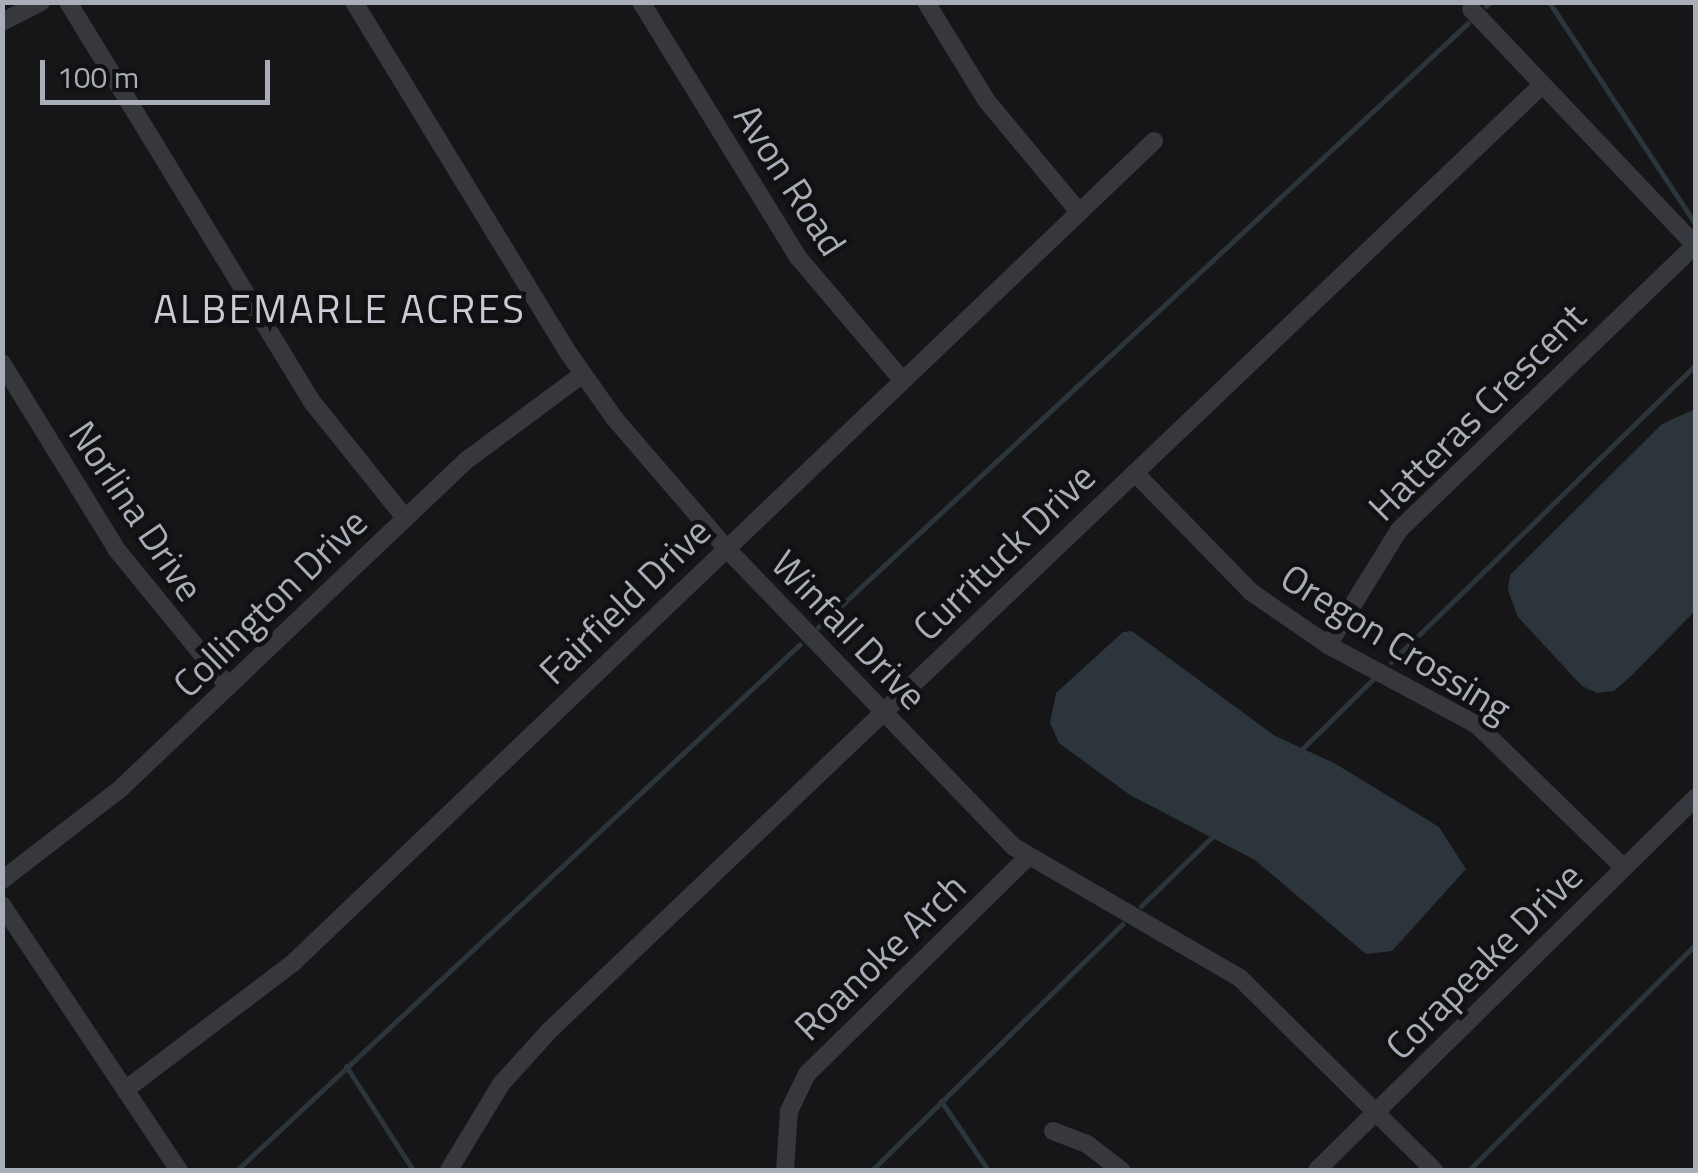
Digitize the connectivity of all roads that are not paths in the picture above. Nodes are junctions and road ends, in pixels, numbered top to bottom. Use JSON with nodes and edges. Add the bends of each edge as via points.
{"nodes":[{"id":1,"x":41,"y":2,"type":"edge"},
{"id":2,"x":68,"y":2,"type":"edge"},
{"id":3,"x":354,"y":2,"type":"edge"},
{"id":4,"x":641,"y":2,"type":"edge"},
{"id":5,"x":926,"y":2,"type":"edge"},
{"id":6,"x":1471,"y":8,"type":"dead end"},
{"id":7,"x":2,"y":22,"type":"edge"},
{"id":8,"x":1542,"y":84,"type":"junction"},
{"id":9,"x":1154,"y":141,"type":"dead end"},
{"id":10,"x":1079,"y":212,"type":"junction"},
{"id":11,"x":1696,"y":245,"type":"edge"},
{"id":12,"x":2,"y":363,"type":"edge"},
{"id":13,"x":583,"y":374,"type":"junction"},
{"id":14,"x":902,"y":380,"type":"junction"},
{"id":15,"x":1135,"y":473,"type":"junction"},
{"id":16,"x":405,"y":518,"type":"junction"},
{"id":17,"x":726,"y":549,"type":"junction"},
{"id":18,"x":1328,"y":645,"type":"junction"},
{"id":19,"x":228,"y":686,"type":"junction"},
{"id":20,"x":883,"y":713,"type":"junction"},
{"id":21,"x":1696,"y":797,"type":"edge"},
{"id":22,"x":1028,"y":856,"type":"junction"},
{"id":23,"x":1624,"y":868,"type":"junction"},
{"id":24,"x":2,"y":880,"type":"edge"},
{"id":25,"x":2,"y":905,"type":"edge"},
{"id":26,"x":125,"y":1090,"type":"junction"},
{"id":27,"x":1376,"y":1113,"type":"junction"},
{"id":28,"x":1053,"y":1131,"type":"dead end"},
{"id":29,"x":179,"y":1170,"type":"edge"},
{"id":30,"x":449,"y":1170,"type":"edge"},
{"id":31,"x":782,"y":1170,"type":"edge"},
{"id":32,"x":1121,"y":1170,"type":"edge"},
{"id":33,"x":1317,"y":1170,"type":"edge"},
{"id":34,"x":1434,"y":1170,"type":"edge"}],
"edges":[{"from":1,"to":7,"type":"street"},
{"from":2,"to":16,"type":"street","via":[[313,404]]},
{"from":3,"to":13,"type":"street","name":"Winfall Drive"},
{"from":4,"to":14,"type":"street","name":"Avon Road","via":[[797,256]]},
{"from":5,"to":10,"type":"street","via":[[986,100]]},
{"from":6,"to":8,"type":"street"},
{"from":8,"to":11,"type":"street"},
{"from":8,"to":15,"type":"street","name":"Currituck Drive"},
{"from":9,"to":10,"type":"street","name":"Fairfield Drive"},
{"from":10,"to":14,"type":"street","name":"Fairfield Drive"},
{"from":11,"to":18,"type":"street","name":"Hatteras Crescent","via":[[1398,530]]},
{"from":12,"to":19,"type":"street","name":"Norlina Drive","via":[[116,550]]},
{"from":13,"to":16,"type":"street","name":"Collington Drive","via":[[467,460]]},
{"from":13,"to":17,"type":"street","name":"Winfall Drive"},
{"from":14,"to":17,"type":"street","name":"Fairfield Drive"},
{"from":15,"to":18,"type":"street","name":"Oregon Crossing","via":[[1251,592]]},
{"from":15,"to":20,"type":"street","name":"Currituck Drive"},
{"from":16,"to":19,"type":"street","name":"Collington Drive"},
{"from":17,"to":20,"type":"street","name":"Winfall Drive"},
{"from":17,"to":26,"type":"street","name":"Fairfield Drive","via":[[294,962]]},
{"from":18,"to":23,"type":"street","name":"Oregon Crossing","via":[[1477,724]]},
{"from":19,"to":24,"type":"street","name":"Collington Drive","via":[[85,820]]},
{"from":20,"to":22,"type":"street","name":"Winfall Drive"},
{"from":20,"to":30,"type":"street","name":"Currituck Drive","via":[[524,1058]]},
{"from":21,"to":23,"type":"street","name":"Corapeake Drive"},
{"from":22,"to":27,"type":"street","name":"Winfall Drive","via":[[1240,978]]},
{"from":22,"to":31,"type":"street","name":"Roanoke Arch","via":[[807,1074],[790,1111]]},
{"from":23,"to":27,"type":"street","name":"Corapeake Drive"},
{"from":25,"to":26,"type":"street"},
{"from":26,"to":29,"type":"street"},
{"from":27,"to":33,"type":"street","name":"Corapeake Drive"},
{"from":27,"to":34,"type":"street","name":"Winfall Drive"},
{"from":28,"to":32,"type":"street","via":[[1087,1144]]}]}
